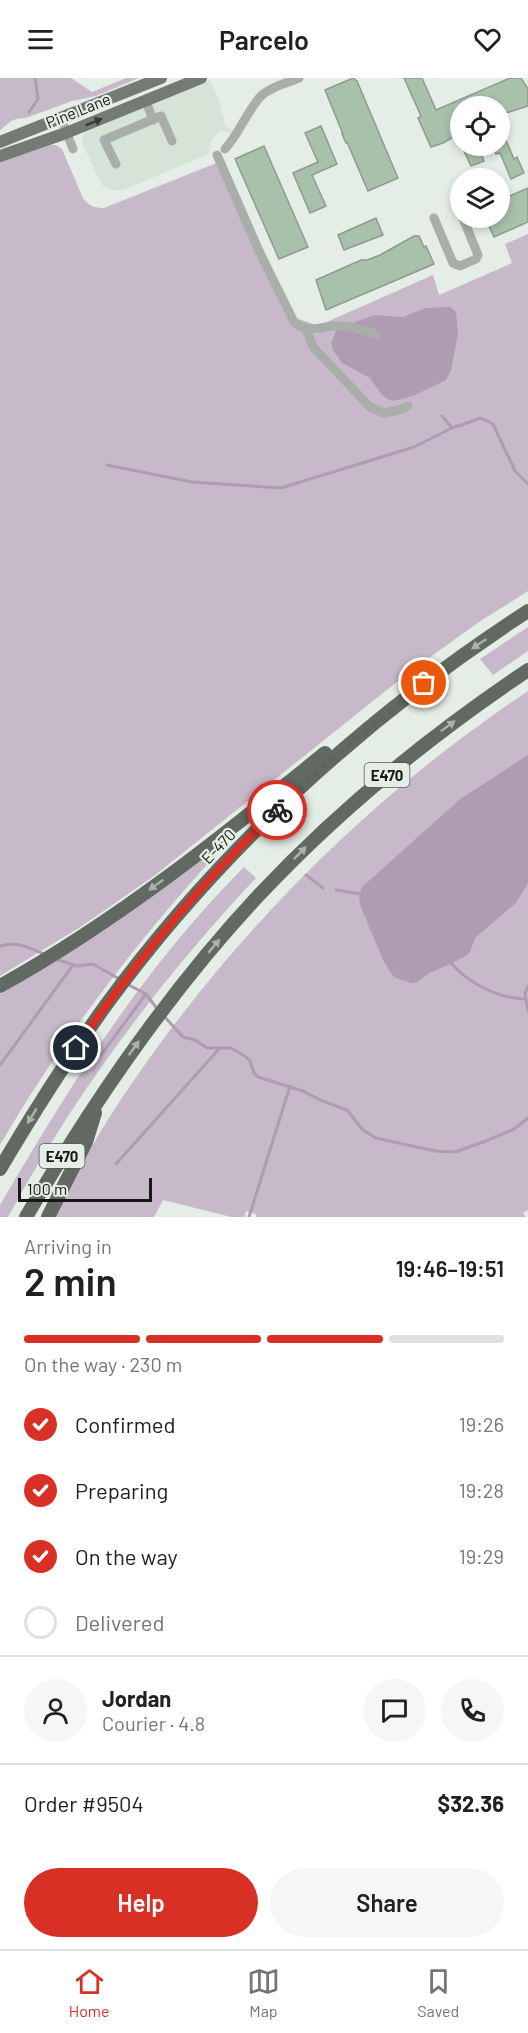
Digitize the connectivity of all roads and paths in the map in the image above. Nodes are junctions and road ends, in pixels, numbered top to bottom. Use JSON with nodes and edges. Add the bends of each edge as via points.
{"nodes":[{"id":1,"x":160,"y":78,"type":"edge"},
{"id":2,"x":201,"y":78,"type":"edge"},
{"id":3,"x":299,"y":78,"type":"edge"},
{"id":4,"x":146,"y":101,"type":"junction"},
{"id":5,"x":61,"y":118,"type":"junction"},
{"id":6,"x":153,"y":120,"type":"junction"},
{"id":7,"x":66,"y":133,"type":"junction"},
{"id":8,"x":172,"y":141,"type":"dead end"},
{"id":9,"x":0,"y":142,"type":"edge"},
{"id":10,"x":73,"y":149,"type":"dead end"},
{"id":11,"x":0,"y":156,"type":"edge"},
{"id":12,"x":116,"y":164,"type":"dead end"},
{"id":13,"x":434,"y":218,"type":"dead end"},
{"id":14,"x":467,"y":228,"type":"edge"},
{"id":15,"x":306,"y":329,"type":"junction"},
{"id":16,"x":376,"y":334,"type":"dead end"},
{"id":17,"x":408,"y":405,"type":"dead end"},
{"id":18,"x":528,"y":611,"type":"edge"},
{"id":19,"x":528,"y":670,"type":"edge"},
{"id":20,"x":424,"y":683,"type":"junction"},
{"id":21,"x":0,"y":986,"type":"edge"},
{"id":22,"x":100,"y":1096,"type":"junction"},
{"id":23,"x":0,"y":1169,"type":"edge"},
{"id":24,"x":26,"y":1217,"type":"edge"},
{"id":25,"x":48,"y":1217,"type":"edge"}],
"edges":[{"from":1,"to":5,"type":"main road","name":"Pine Lane"},
{"from":2,"to":4,"type":"main road","name":"Pine Lane"},
{"from":3,"to":15,"type":"street","via":[[259,98],[237,135],[221,152],[290,317]]},
{"from":4,"to":6,"type":"street"},
{"from":7,"to":4,"type":"main road","name":"Pine Lane","one_way":true},
{"from":5,"to":7,"type":"street"},
{"from":5,"to":9,"type":"main road","name":"Pine Lane"},
{"from":6,"to":8,"type":"street","via":[[161,116]]},
{"from":6,"to":12,"type":"street","via":[[104,140]]},
{"from":7,"to":10,"type":"street"},
{"from":7,"to":11,"type":"main road","name":"Pine Lane"},
{"from":13,"to":14,"type":"street","via":[[453,263],[460,266],[476,260],[478,255]]},
{"from":15,"to":16,"type":"street","via":[[347,326]]},
{"from":15,"to":17,"type":"street","via":[[313,347],[370,407],[384,413]]},
{"from":18,"to":20,"type":"highway","name":"E-470","number":"E470","one_way":true},
{"from":22,"to":19,"type":"highway","number":"E470","one_way":true,"via":[[166,1006],[259,895],[371,789],[443,730]]},
{"from":20,"to":21,"type":"highway","one_way":true,"via":[[401,693],[203,850],[92,930]]},
{"from":20,"to":23,"type":"highway","name":"E-470","number":"E470","one_way":true,"via":[[320,769],[223,865],[133,969],[63,1067]]},
{"from":22,"to":24,"type":"highway","number":"E470"},
{"from":22,"to":25,"type":"highway","via":[[86,1142]]}]}
